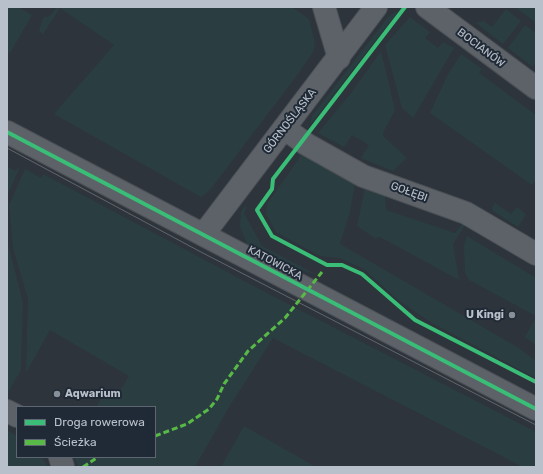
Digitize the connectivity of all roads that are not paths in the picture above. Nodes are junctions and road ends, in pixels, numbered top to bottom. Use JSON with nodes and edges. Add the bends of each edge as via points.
{"nodes":[{"id":1,"x":324,"y":7,"type":"edge"},
{"id":2,"x":376,"y":7,"type":"edge"},
{"id":3,"x":426,"y":7,"type":"edge"},
{"id":4,"x":339,"y":58,"type":"junction"},
{"id":5,"x":536,"y":88,"type":"edge"},
{"id":6,"x":284,"y":128,"type":"junction"},
{"id":7,"x":7,"y":132,"type":"edge"},
{"id":8,"x":203,"y":236,"type":"junction"},
{"id":9,"x":536,"y":254,"type":"edge"},
{"id":10,"x":536,"y":409,"type":"edge"},
{"id":11,"x":7,"y":411,"type":"edge"},
{"id":12,"x":16,"y":416,"type":"edge"}],
"edges":[{"from":1,"to":4,"type":"street"},
{"from":2,"to":4,"type":"street","name":"GÓRNOŚLĄSKA"},
{"from":3,"to":5,"type":"street","name":"BOCIANÓW"},
{"from":4,"to":6,"type":"street","name":"GÓRNOŚLĄSKA"},
{"from":6,"to":8,"type":"street","name":"GÓRNOŚLĄSKA"},
{"from":6,"to":9,"type":"street","name":"GOŁĘBI","via":[[306,144],[363,176],[466,213]]},
{"from":7,"to":8,"type":"street","name":"KATOWICKA"},
{"from":8,"to":10,"type":"street","name":"KATOWICKA"},
{"from":11,"to":12,"type":"street"}]}
